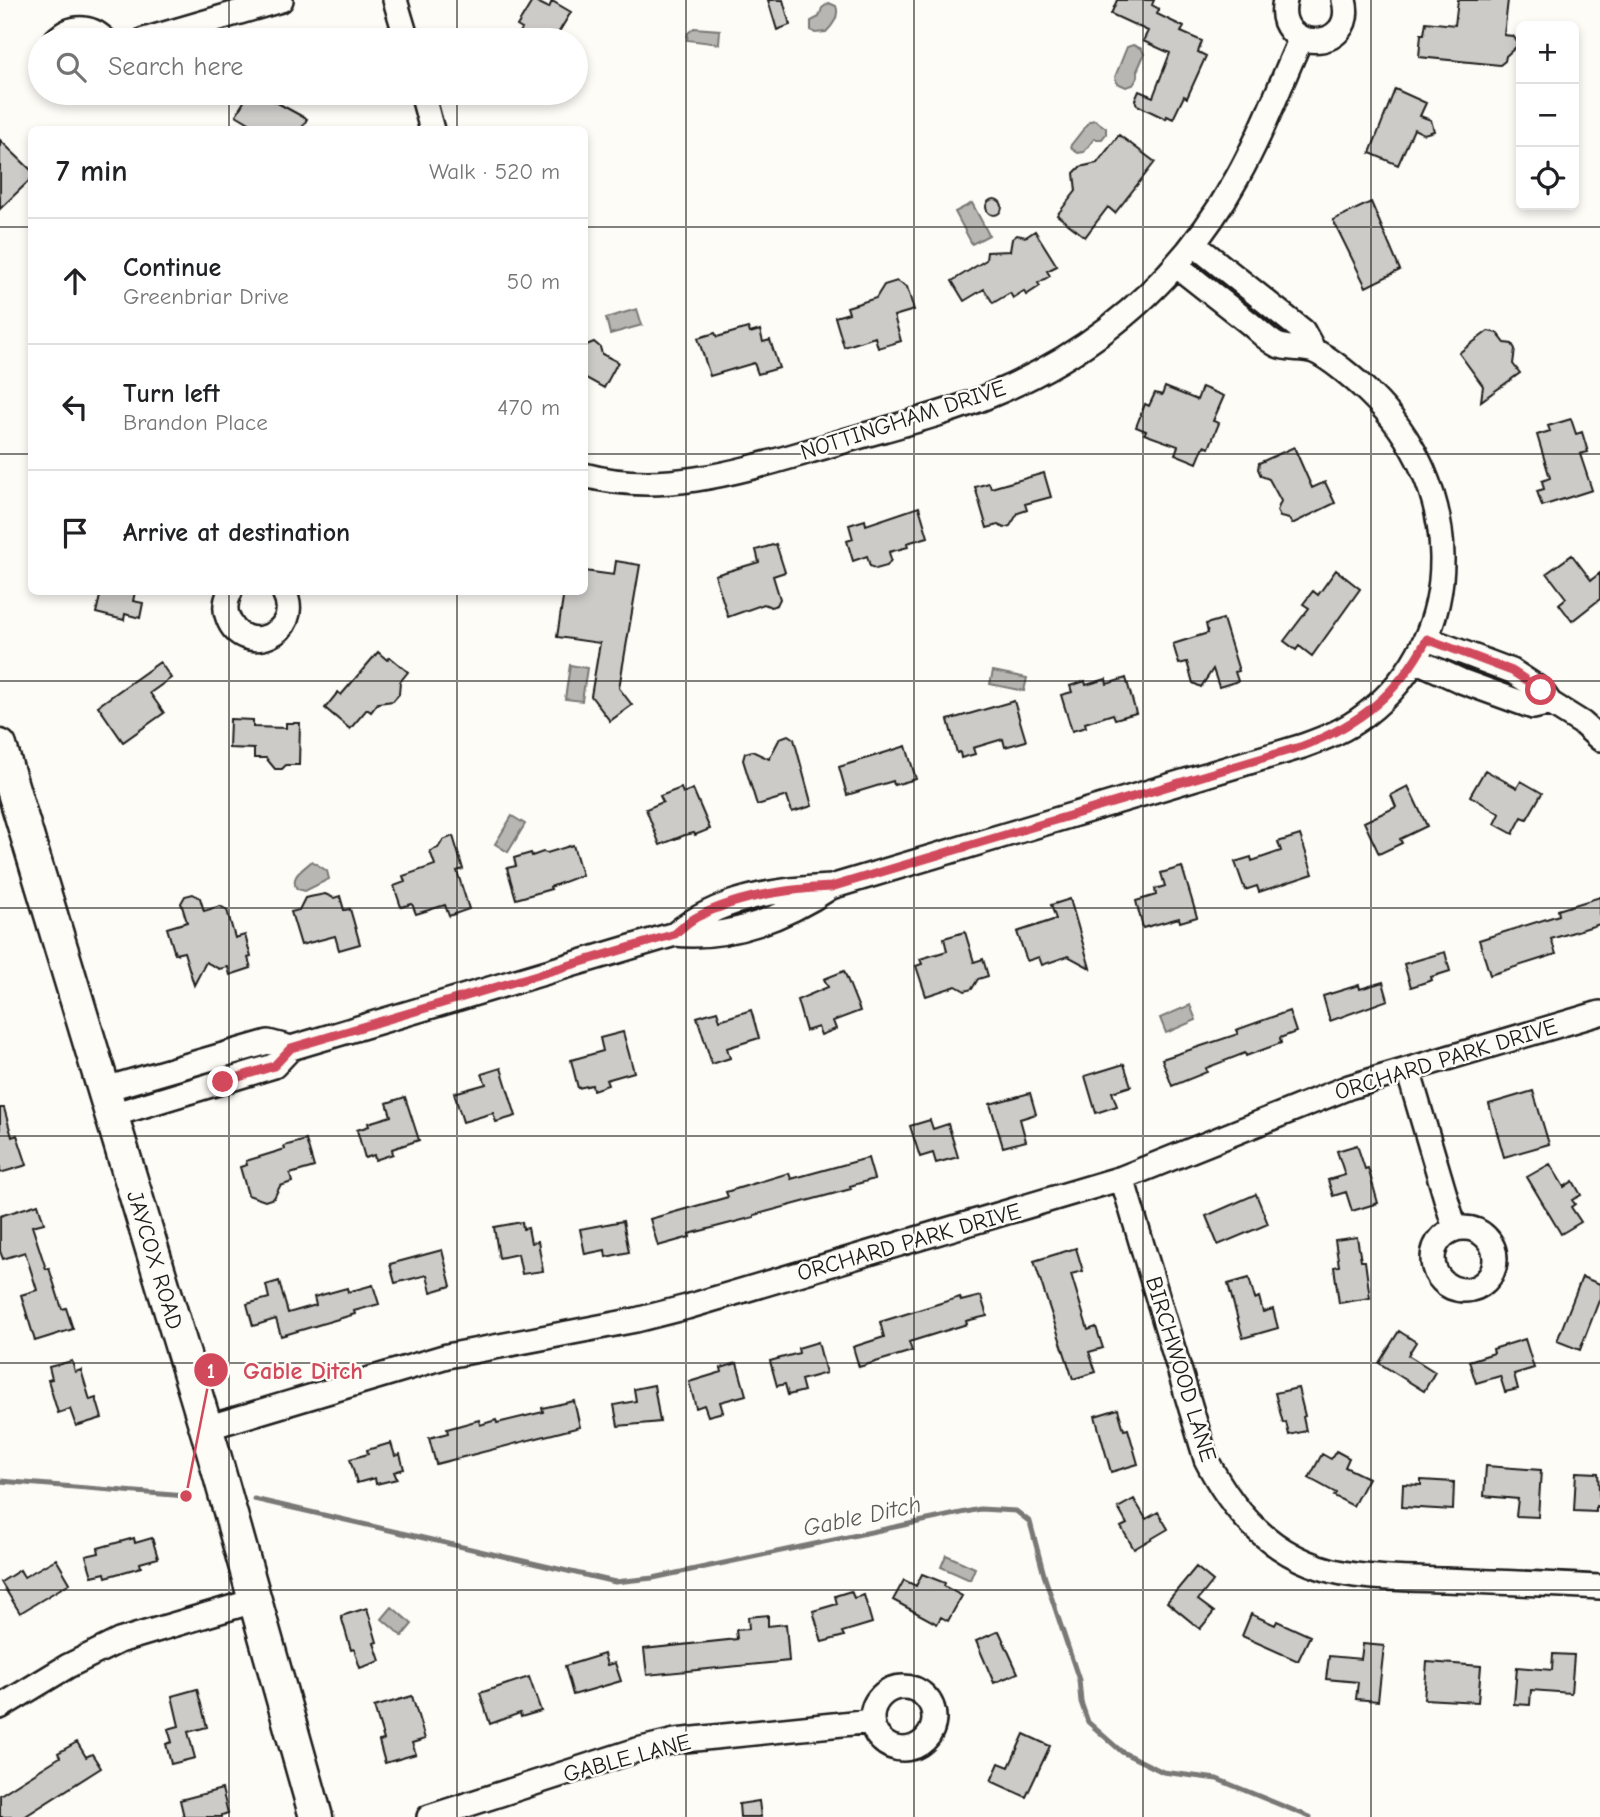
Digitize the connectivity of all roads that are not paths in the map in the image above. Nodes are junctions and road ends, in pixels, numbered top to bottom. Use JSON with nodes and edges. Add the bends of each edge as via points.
{"nodes":[{"id":1,"x":281,"y":0,"type":"edge"},
{"id":2,"x":395,"y":0,"type":"edge"},
{"id":3,"x":1286,"y":0,"type":"edge"},
{"id":4,"x":1345,"y":0,"type":"edge"},
{"id":5,"x":185,"y":28,"type":"edge"},
{"id":6,"x":403,"y":28,"type":"edge"},
{"id":7,"x":1301,"y":38,"type":"junction"},
{"id":8,"x":425,"y":105,"type":"edge"},
{"id":9,"x":431,"y":126,"type":"edge"},
{"id":10,"x":1195,"y":244,"type":"junction"},
{"id":11,"x":1177,"y":265,"type":"junction"},
{"id":12,"x":1314,"y":351,"type":"junction"},
{"id":13,"x":588,"y":476,"type":"edge"},
{"id":14,"x":229,"y":595,"type":"edge"},
{"id":15,"x":285,"y":595,"type":"edge"},
{"id":16,"x":1427,"y":639,"type":"junction"},
{"id":17,"x":1416,"y":660,"type":"junction"},
{"id":18,"x":1550,"y":703,"type":"junction"},
{"id":19,"x":1600,"y":739,"type":"edge"},
{"id":20,"x":1,"y":752,"type":"edge"},
{"id":21,"x":1600,"y":1013,"type":"edge"},
{"id":22,"x":1408,"y":1070,"type":"junction"},
{"id":23,"x":108,"y":1102,"type":"junction"},
{"id":24,"x":1122,"y":1178,"type":"junction"},
{"id":25,"x":1455,"y":1229,"type":"dead end"},
{"id":26,"x":206,"y":1428,"type":"junction"},
{"id":27,"x":1600,"y":1587,"type":"edge"},
{"id":28,"x":257,"y":1600,"type":"junction"},
{"id":29,"x":0,"y":1707,"type":"edge"},
{"id":30,"x":872,"y":1721,"type":"dead end"},
{"id":31,"x":316,"y":1817,"type":"edge"},
{"id":32,"x":429,"y":1817,"type":"edge"}],
"edges":[{"from":1,"to":5,"type":"street"},
{"from":2,"to":6,"type":"street"},
{"from":3,"to":7,"type":"street","via":[[1285,19]]},
{"from":4,"to":7,"type":"street","via":[[1346,17],[1336,33],[1319,41]]},
{"from":7,"to":10,"type":"street","name":"NOTTINGHAM DRIVE","via":[[1237,177]]},
{"from":8,"to":9,"type":"street"},
{"from":10,"to":11,"type":"street","name":"NOTTINGHAM DRIVE"},
{"from":10,"to":12,"type":"street","via":[[1303,331]]},
{"from":11,"to":12,"type":"street","via":[[1278,345]]},
{"from":11,"to":13,"type":"street","name":"NOTTINGHAM DRIVE","via":[[1100,335],[1064,359],[988,396],[722,475],[657,482]]},
{"from":12,"to":16,"type":"street","via":[[1355,380],[1387,411],[1412,448],[1430,489],[1442,537],[1442,571]]},
{"from":14,"to":15,"type":"street","via":[[229,621],[239,633],[254,639],[270,636],[283,626],[289,611]]},
{"from":16,"to":17,"type":"street"},
{"from":16,"to":18,"type":"street","via":[[1512,671],[1541,690]]},
{"from":17,"to":18,"type":"street","via":[[1533,707]]},
{"from":17,"to":23,"type":"street","via":[[1364,716],[1303,746],[831,887],[801,907],[765,921],[701,937],[675,934],[291,1048],[274,1066]]},
{"from":18,"to":19,"type":"street"},
{"from":20,"to":23,"type":"street","name":"JAYCOX ROAD"},
{"from":21,"to":22,"type":"street","name":"ORCHARD PARK DRIVE"},
{"from":22,"to":24,"type":"street","name":"ORCHARD PARK DRIVE","via":[[1308,1102]]},
{"from":22,"to":25,"type":"street"},
{"from":23,"to":26,"type":"street","name":"JAYCOX ROAD"},
{"from":24,"to":26,"type":"street","name":"ORCHARD PARK DRIVE","via":[[687,1307],[447,1356]]},
{"from":24,"to":27,"type":"street","name":"BIRCHWOOD LANE","via":[[1206,1459],[1221,1488],[1251,1526],[1305,1562],[1352,1575]]},
{"from":26,"to":28,"type":"street","name":"JAYCOX ROAD"},
{"from":28,"to":29,"type":"street","via":[[119,1641]]},
{"from":28,"to":31,"type":"street","name":"JAYCOX ROAD"},
{"from":30,"to":32,"type":"street","name":"GABLE LANE","via":[[676,1741]]}]}
